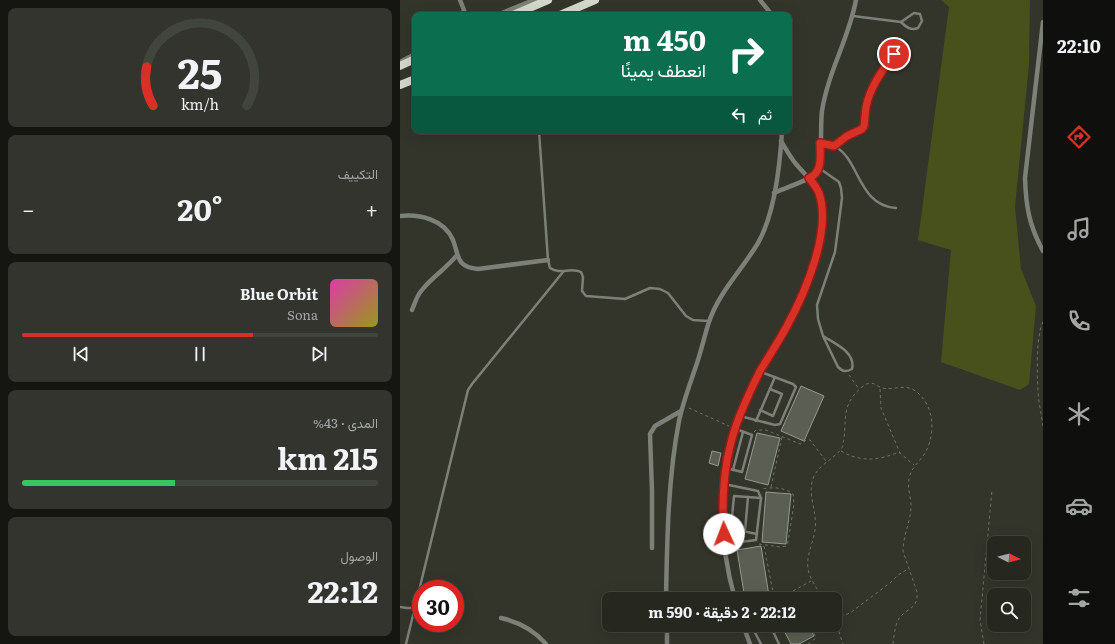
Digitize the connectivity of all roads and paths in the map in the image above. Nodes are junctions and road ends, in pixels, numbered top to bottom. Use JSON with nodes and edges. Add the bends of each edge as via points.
{"nodes":[{"id":1,"x":460,"y":0,"type":"edge"},
{"id":2,"x":540,"y":0,"type":"edge"},
{"id":3,"x":548,"y":0,"type":"edge"},
{"id":4,"x":595,"y":0,"type":"edge"},
{"id":5,"x":760,"y":0,"type":"edge"},
{"id":6,"x":856,"y":0,"type":"edge"},
{"id":7,"x":464,"y":12,"type":"edge"},
{"id":8,"x":504,"y":12,"type":"edge"},
{"id":9,"x":520,"y":12,"type":"edge"},
{"id":10,"x":567,"y":12,"type":"edge"},
{"id":11,"x":770,"y":12,"type":"edge"},
{"id":12,"x":853,"y":16,"type":"junction"},
{"id":13,"x":901,"y":22,"type":"junction"},
{"id":14,"x":1043,"y":22,"type":"edge"},
{"id":15,"x":894,"y":54,"type":"dead end"},
{"id":16,"x":412,"y":56,"type":"edge"},
{"id":17,"x":412,"y":60,"type":"edge"},
{"id":18,"x":400,"y":62,"type":"edge"},
{"id":19,"x":400,"y":66,"type":"edge"},
{"id":20,"x":412,"y":80,"type":"edge"},
{"id":21,"x":400,"y":85,"type":"edge"},
{"id":22,"x":539,"y":134,"type":"edge"},
{"id":23,"x":782,"y":134,"type":"edge"},
{"id":24,"x":781,"y":141,"type":"junction"},
{"id":25,"x":820,"y":143,"type":"junction"},
{"id":26,"x":834,"y":146,"type":"junction"},
{"id":27,"x":819,"y":168,"type":"junction"},
{"id":28,"x":809,"y":178,"type":"junction"},
{"id":29,"x":774,"y":193,"type":"junction"},
{"id":30,"x":896,"y":208,"type":"dead end"},
{"id":31,"x":400,"y":216,"type":"edge"},
{"id":32,"x":1043,"y":251,"type":"edge"},
{"id":33,"x":456,"y":255,"type":"junction"},
{"id":34,"x":548,"y":260,"type":"junction"},
{"id":35,"x":563,"y":272,"type":"junction"},
{"id":36,"x":412,"y":310,"type":"dead end"},
{"id":37,"x":709,"y":321,"type":"junction"},
{"id":38,"x":1043,"y":322,"type":"edge"},
{"id":39,"x":823,"y":336,"type":"junction"},
{"id":40,"x":760,"y":371,"type":"junction"},
{"id":41,"x":847,"y":371,"type":"junction"},
{"id":42,"x":775,"y":377,"type":"junction"},
{"id":43,"x":770,"y":389,"type":"junction"},
{"id":44,"x":880,"y":389,"type":"junction"},
{"id":45,"x":859,"y":390,"type":"junction"},
{"id":46,"x":683,"y":405,"type":"junction"},
{"id":47,"x":760,"y":410,"type":"junction"},
{"id":48,"x":681,"y":411,"type":"junction"},
{"id":49,"x":740,"y":416,"type":"junction"},
{"id":50,"x":756,"y":421,"type":"junction"},
{"id":51,"x":1043,"y":427,"type":"edge"},
{"id":52,"x":735,"y":429,"type":"junction"},
{"id":53,"x":743,"y":432,"type":"junction"},
{"id":54,"x":752,"y":435,"type":"junction"},
{"id":55,"x":782,"y":436,"type":"junction"},
{"id":56,"x":841,"y":451,"type":"junction"},
{"id":57,"x":900,"y":453,"type":"junction"},
{"id":58,"x":826,"y":462,"type":"junction"},
{"id":59,"x":914,"y":465,"type":"junction"},
{"id":60,"x":726,"y":468,"type":"junction"},
{"id":61,"x":733,"y":470,"type":"junction"},
{"id":62,"x":724,"y":484,"type":"junction"},
{"id":63,"x":771,"y":488,"type":"junction"},
{"id":64,"x":992,"y":490,"type":"dead end"},
{"id":65,"x":758,"y":491,"type":"junction"},
{"id":66,"x":748,"y":497,"type":"junction"},
{"id":67,"x":761,"y":498,"type":"junction"},
{"id":68,"x":745,"y":532,"type":"junction"},
{"id":69,"x":757,"y":534,"type":"junction"},
{"id":70,"x":756,"y":540,"type":"junction"},
{"id":71,"x":724,"y":544,"type":"junction"},
{"id":72,"x":764,"y":545,"type":"junction"},
{"id":73,"x":652,"y":548,"type":"dead end"},
{"id":74,"x":909,"y":568,"type":"junction"},
{"id":75,"x":423,"y":580,"type":"edge"},
{"id":76,"x":812,"y":581,"type":"junction"},
{"id":77,"x":666,"y":592,"type":"edge"},
{"id":78,"x":733,"y":592,"type":"edge"},
{"id":79,"x":773,"y":592,"type":"edge"},
{"id":80,"x":783,"y":592,"type":"edge"},
{"id":81,"x":792,"y":592,"type":"joint"},
{"id":82,"x":819,"y":592,"type":"edge"},
{"id":83,"x":400,"y":607,"type":"edge"},
{"id":84,"x":412,"y":608,"type":"edge"},
{"id":85,"x":842,"y":617,"type":"edge"},
{"id":86,"x":501,"y":618,"type":"dead end"},
{"id":87,"x":412,"y":622,"type":"edge"},
{"id":88,"x":667,"y":632,"type":"edge"},
{"id":89,"x":746,"y":632,"type":"edge"},
{"id":90,"x":755,"y":632,"type":"edge"},
{"id":91,"x":774,"y":632,"type":"edge"},
{"id":92,"x":813,"y":632,"type":"edge"},
{"id":93,"x":840,"y":632,"type":"edge"},
{"id":94,"x":406,"y":644,"type":"edge"},
{"id":95,"x":546,"y":644,"type":"edge"},
{"id":96,"x":667,"y":644,"type":"edge"},
{"id":97,"x":750,"y":644,"type":"edge"},
{"id":98,"x":761,"y":644,"type":"edge"},
{"id":99,"x":780,"y":644,"type":"edge"},
{"id":100,"x":808,"y":644,"type":"edge"},
{"id":101,"x":843,"y":644,"type":"edge"},
{"id":102,"x":893,"y":644,"type":"edge"},
{"id":103,"x":984,"y":644,"type":"edge"}],
"edges":[{"from":1,"to":7,"type":"street"},
{"from":2,"to":8,"type":"street"},
{"from":3,"to":9,"type":"highway"},
{"from":4,"to":10,"type":"highway"},
{"from":5,"to":11,"type":"street"},
{"from":6,"to":12,"type":"street"},
{"from":12,"to":13,"type":"lane"},
{"from":12,"to":25,"type":"street","via":[[826,93]]},
{"from":13,"to":13,"type":"lane","via":[[908,28],[916,29],[922,18],[914,12]]},
{"from":14,"to":32,"type":"street","via":[[1025,178],[1030,222]]},
{"from":15,"to":26,"type":"lane","via":[[871,92],[863,128]]},
{"from":16,"to":18,"type":"street"},
{"from":17,"to":19,"type":"highway"},
{"from":20,"to":21,"type":"highway"},
{"from":22,"to":34,"type":"lane"},
{"from":23,"to":24,"type":"street"},
{"from":24,"to":28,"type":"street"},
{"from":24,"to":29,"type":"street"},
{"from":25,"to":26,"type":"lane"},
{"from":25,"to":27,"type":"street"},
{"from":26,"to":30,"type":"lane","via":[[846,157],[874,199]]},
{"from":27,"to":28,"type":"street","via":[[816,174]]},
{"from":27,"to":39,"type":"lane","via":[[839,182],[842,198],[835,252],[818,305],[818,319]]},
{"from":28,"to":29,"type":"street"},
{"from":28,"to":40,"type":"street","via":[[818,192],[822,207],[814,263],[790,320]]},
{"from":29,"to":37,"type":"street","via":[[770,215],[758,243],[721,297]]},
{"from":31,"to":33,"type":"street","via":[[420,216],[444,228],[453,240]]},
{"from":33,"to":34,"type":"street","via":[[463,264],[478,270]]},
{"from":33,"to":36,"type":"street","via":[[422,290]]},
{"from":34,"to":35,"type":"lane","via":[[552,269]]},
{"from":35,"to":37,"type":"lane","via":[[581,272],[582,291],[586,296],[625,299],[650,288],[660,289],[668,293],[686,316],[693,320]]},
{"from":35,"to":75,"type":"lane","via":[[468,390]]},
{"from":37,"to":46,"type":"street"},
{"from":38,"to":51,"type":"path","via":[[1038,346],[1038,390]]},
{"from":39,"to":41,"type":"lane","via":[[838,367]]},
{"from":39,"to":41,"type":"lane","via":[[852,358],[852,369]]},
{"from":40,"to":42,"type":"lane"},
{"from":40,"to":49,"type":"street"},
{"from":41,"to":45,"type":"path"},
{"from":42,"to":43,"type":"lane"},
{"from":42,"to":50,"type":"lane","via":[[796,387],[780,424]]},
{"from":43,"to":47,"type":"lane"},
{"from":43,"to":47,"type":"lane","via":[[782,394],[773,416]]},
{"from":44,"to":45,"type":"path","via":[[869,383]]},
{"from":44,"to":57,"type":"path","via":[[881,408]]},
{"from":44,"to":59,"type":"path","via":[[913,390],[923,399],[930,412],[931,436],[924,454]]},
{"from":45,"to":56,"type":"path","via":[[847,405]]},
{"from":46,"to":48,"type":"street"},
{"from":46,"to":52,"type":"path"},
{"from":47,"to":50,"type":"lane"},
{"from":48,"to":73,"type":"street","via":[[656,426],[650,434]]},
{"from":48,"to":77,"type":"street","via":[[670,501]]},
{"from":49,"to":50,"type":"lane"},
{"from":49,"to":52,"type":"street"},
{"from":52,"to":53,"type":"lane"},
{"from":52,"to":60,"type":"street"},
{"from":53,"to":54,"type":"lane"},
{"from":53,"to":61,"type":"lane"},
{"from":54,"to":55,"type":"path","via":[[756,430],[766,430]]},
{"from":54,"to":61,"type":"lane","via":[[742,472]]},
{"from":55,"to":58,"type":"path","via":[[800,444],[810,440]]},
{"from":55,"to":63,"type":"path"},
{"from":56,"to":57,"type":"path","via":[[851,456],[872,459]]},
{"from":56,"to":58,"type":"path"},
{"from":57,"to":59,"type":"path"},
{"from":58,"to":76,"type":"path","via":[[815,475],[811,486],[815,530],[808,558],[808,570]]},
{"from":59,"to":74,"type":"path","via":[[909,478],[910,516],[903,544]]},
{"from":60,"to":61,"type":"lane"},
{"from":60,"to":62,"type":"street"},
{"from":62,"to":65,"type":"lane"},
{"from":62,"to":71,"type":"street"},
{"from":63,"to":65,"type":"path"},
{"from":63,"to":72,"type":"path","via":[[788,490],[792,494],[794,504],[786,546]]},
{"from":64,"to":103,"type":"path","via":[[980,620]]},
{"from":65,"to":67,"type":"lane"},
{"from":66,"to":67,"type":"lane"},
{"from":66,"to":68,"type":"lane"},
{"from":66,"to":68,"type":"lane","via":[[734,496],[732,518],[737,520],[737,530]]},
{"from":67,"to":69,"type":"lane"},
{"from":68,"to":69,"type":"lane"},
{"from":69,"to":70,"type":"lane"},
{"from":70,"to":71,"type":"lane"},
{"from":70,"to":72,"type":"path"},
{"from":71,"to":78,"type":"street"},
{"from":72,"to":79,"type":"path"},
{"from":74,"to":85,"type":"path"},
{"from":74,"to":102,"type":"path","via":[[917,592],[916,603],[899,618]]},
{"from":76,"to":81,"type":"path"},
{"from":76,"to":82,"type":"path"},
{"from":80,"to":81,"type":"path"},
{"from":83,"to":84,"type":"lane"},
{"from":86,"to":95,"type":"street","via":[[529,628]]},
{"from":87,"to":94,"type":"lane"},
{"from":88,"to":96,"type":"street"},
{"from":89,"to":97,"type":"street"},
{"from":90,"to":98,"type":"lane"},
{"from":91,"to":99,"type":"lane"},
{"from":92,"to":100,"type":"path","via":[[816,638]]},
{"from":93,"to":101,"type":"path"}]}
